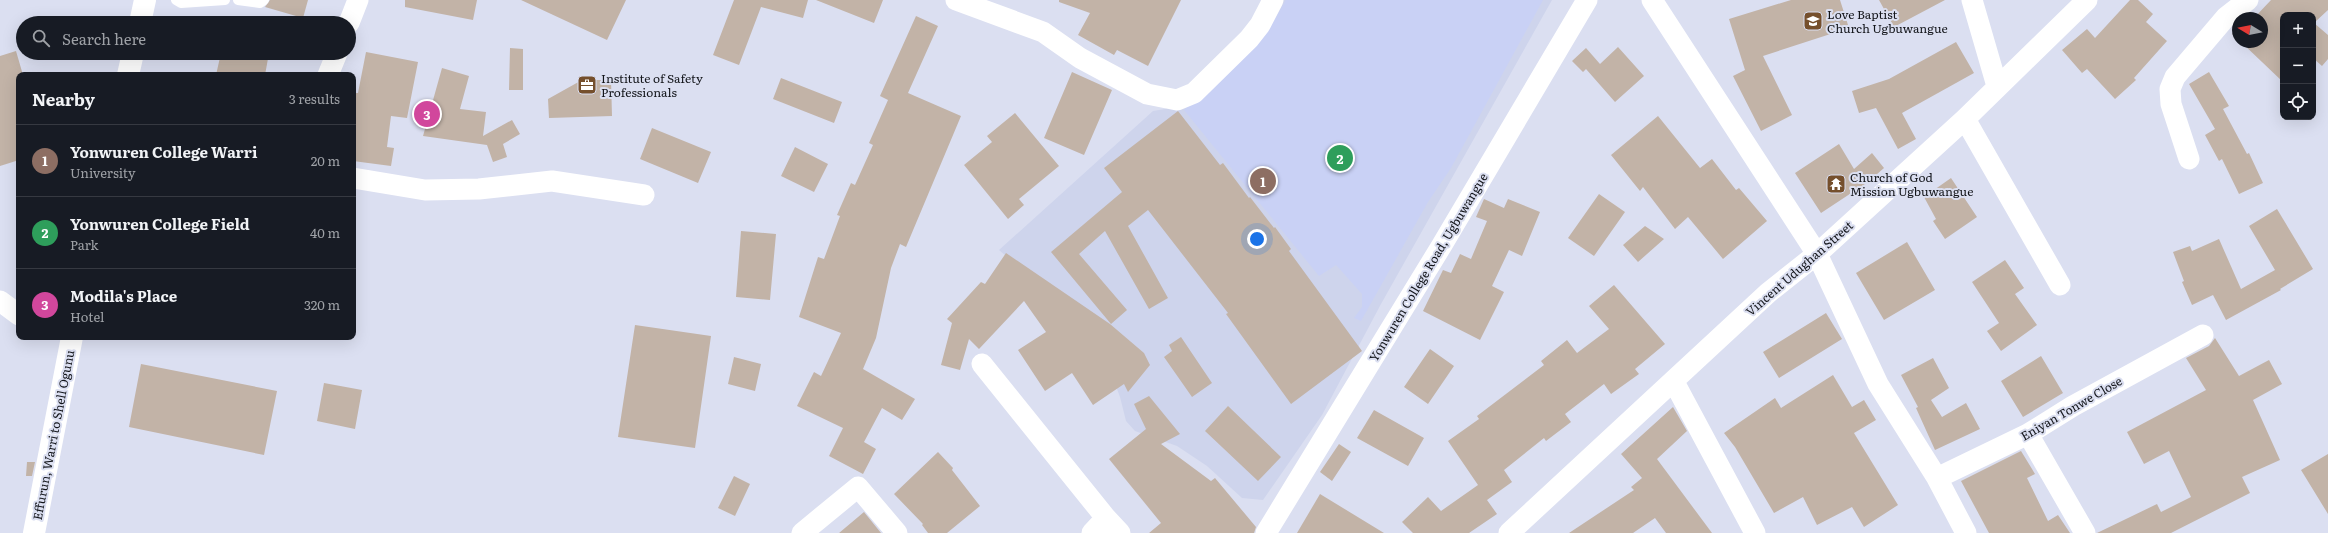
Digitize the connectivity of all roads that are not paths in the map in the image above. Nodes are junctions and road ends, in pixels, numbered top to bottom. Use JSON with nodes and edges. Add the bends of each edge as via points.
{"nodes":[{"id":1,"x":145,"y":0,"type":"edge"},
{"id":2,"x":176,"y":0,"type":"edge"},
{"id":3,"x":225,"y":0,"type":"edge"},
{"id":4,"x":238,"y":0,"type":"edge"},
{"id":5,"x":264,"y":0,"type":"edge"},
{"id":6,"x":358,"y":0,"type":"edge"},
{"id":7,"x":956,"y":0,"type":"edge"},
{"id":8,"x":1273,"y":0,"type":"edge"},
{"id":9,"x":1587,"y":0,"type":"edge"},
{"id":10,"x":1652,"y":0,"type":"edge"},
{"id":11,"x":1972,"y":0,"type":"edge"},
{"id":12,"x":2087,"y":0,"type":"edge"},
{"id":13,"x":2248,"y":0,"type":"edge"},
{"id":14,"x":202,"y":1,"type":"edge"},
{"id":15,"x":142,"y":16,"type":"edge"},
{"id":16,"x":352,"y":16,"type":"edge"},
{"id":17,"x":131,"y":60,"type":"edge"},
{"id":18,"x":334,"y":60,"type":"edge"},
{"id":19,"x":129,"y":72,"type":"edge"},
{"id":20,"x":329,"y":72,"type":"edge"},
{"id":21,"x":1997,"y":86,"type":"junction"},
{"id":22,"x":1965,"y":119,"type":"junction"},
{"id":23,"x":2189,"y":159,"type":"dead end"},
{"id":24,"x":356,"y":178,"type":"edge"},
{"id":25,"x":644,"y":195,"type":"dead end"},
{"id":26,"x":1817,"y":254,"type":"junction"},
{"id":27,"x":2060,"y":285,"type":"dead end"},
{"id":28,"x":0,"y":301,"type":"edge"},
{"id":29,"x":16,"y":313,"type":"edge"},
{"id":30,"x":2203,"y":335,"type":"dead end"},
{"id":31,"x":70,"y":340,"type":"edge"},
{"id":32,"x":982,"y":364,"type":"dead end"},
{"id":33,"x":1674,"y":382,"type":"junction"},
{"id":34,"x":2028,"y":434,"type":"junction"},
{"id":35,"x":1937,"y":478,"type":"junction"},
{"id":36,"x":1099,"y":526,"type":"edge"},
{"id":37,"x":34,"y":533,"type":"edge"},
{"id":38,"x":802,"y":533,"type":"edge"},
{"id":39,"x":896,"y":533,"type":"edge"},
{"id":40,"x":1120,"y":533,"type":"edge"},
{"id":41,"x":1266,"y":533,"type":"edge"},
{"id":42,"x":1509,"y":533,"type":"edge"},
{"id":43,"x":1755,"y":533,"type":"edge"},
{"id":44,"x":1966,"y":533,"type":"edge"},
{"id":45,"x":2085,"y":533,"type":"edge"}],
"edges":[{"from":1,"to":15,"type":"street"},
{"from":2,"to":14,"type":"lane"},
{"from":3,"to":14,"type":"lane"},
{"from":4,"to":5,"type":"lane","via":[[260,3]]},
{"from":6,"to":16,"type":"street"},
{"from":7,"to":8,"type":"street","via":[[1043,32],[1080,58],[1147,94],[1177,100],[1194,93],[1249,39],[1260,25]]},
{"from":9,"to":41,"type":"street","name":"Yonwuren College Road, Ugbuwangue","via":[[1442,245]]},
{"from":10,"to":26,"type":"street"},
{"from":11,"to":21,"type":"street"},
{"from":12,"to":21,"type":"street","name":"Vincent Udughan Street"},
{"from":13,"to":23,"type":"street","via":[[2226,17],[2175,77],[2170,89],[2171,104]]},
{"from":17,"to":19,"type":"street"},
{"from":18,"to":20,"type":"street"},
{"from":21,"to":22,"type":"street","name":"Vincent Udughan Street"},
{"from":22,"to":26,"type":"street","name":"Vincent Udughan Street"},
{"from":22,"to":27,"type":"street"},
{"from":24,"to":25,"type":"street","via":[[425,190],[479,189],[552,181]]},
{"from":26,"to":33,"type":"street","name":"Vincent Udughan Street","via":[[1768,294]]},
{"from":26,"to":35,"type":"street","via":[[1878,384]]},
{"from":28,"to":29,"type":"street"},
{"from":30,"to":34,"type":"street","name":"Eniyan Tonwe Close","via":[[2073,406]]},
{"from":31,"to":37,"type":"street","name":"Effurun, Warri to Shell Ogunu"},
{"from":32,"to":36,"type":"street"},
{"from":33,"to":42,"type":"street","name":"Vincent Udughan Street"},
{"from":33,"to":43,"type":"street"},
{"from":34,"to":35,"type":"street","name":"Eniyan Tonwe Close"},
{"from":34,"to":45,"type":"street"},
{"from":35,"to":44,"type":"street"},
{"from":36,"to":40,"type":"street"},
{"from":38,"to":39,"type":"street","via":[[858,487]]}]}
